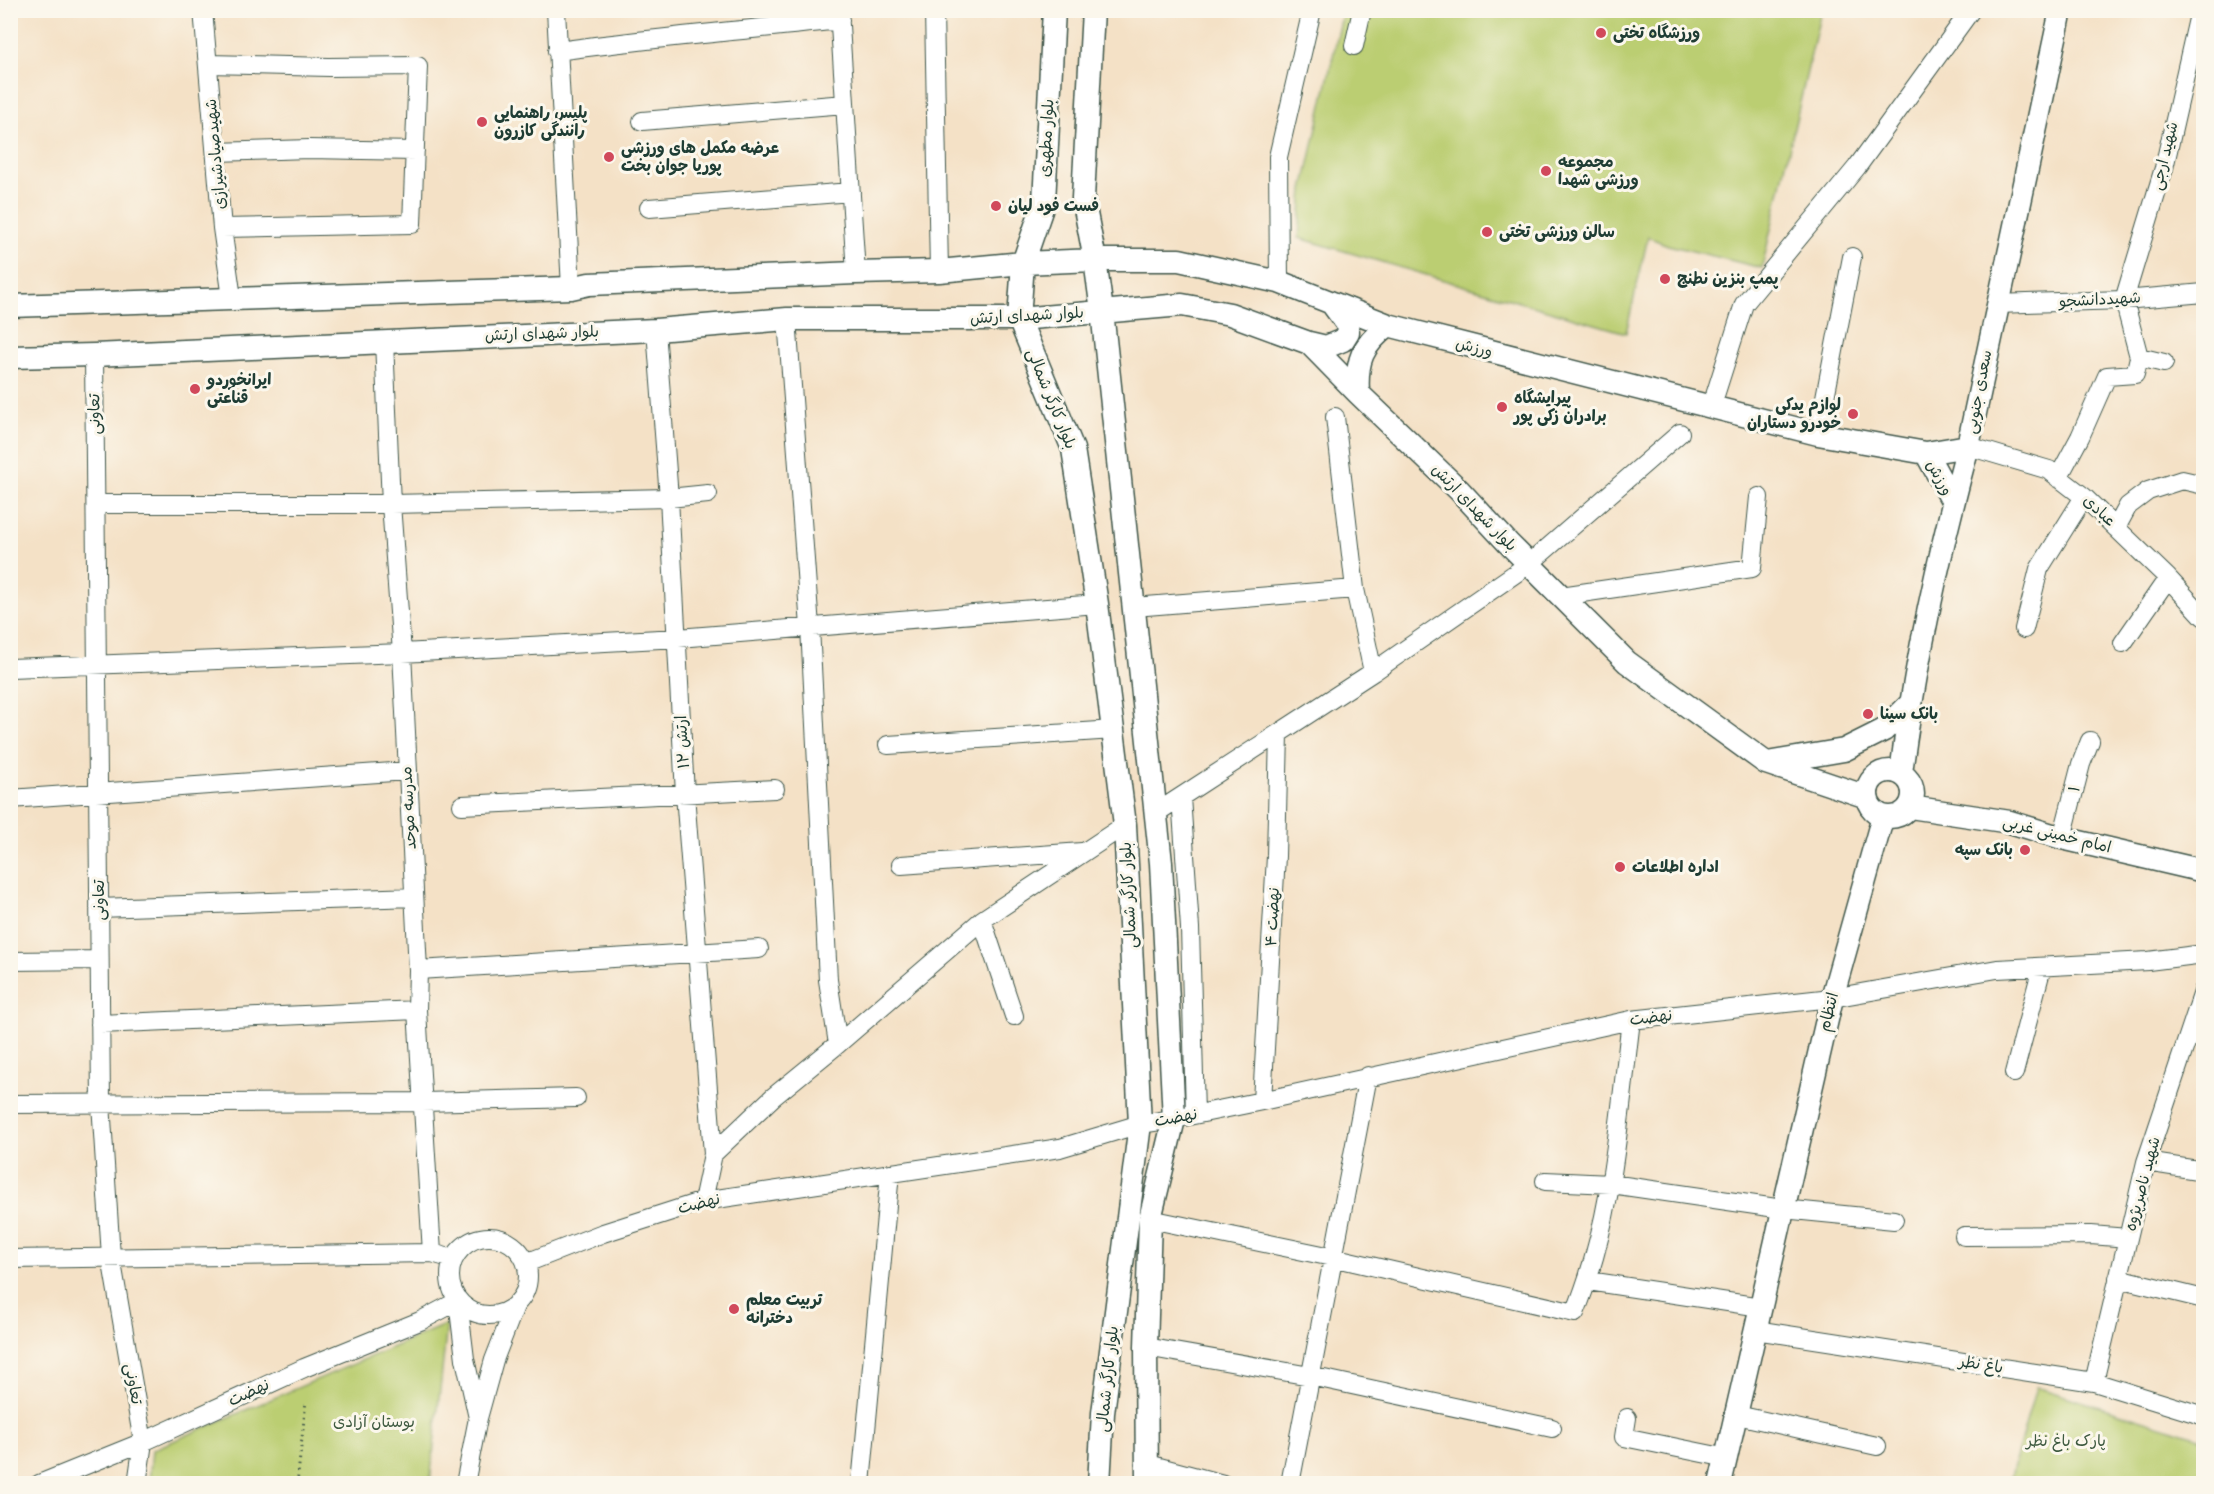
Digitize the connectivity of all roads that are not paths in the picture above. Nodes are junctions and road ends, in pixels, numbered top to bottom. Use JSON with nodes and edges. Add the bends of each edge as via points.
{"nodes":[{"id":1,"x":203,"y":10,"type":"edge"},
{"id":2,"x":556,"y":10,"type":"edge"},
{"id":3,"x":934,"y":10,"type":"edge"},
{"id":4,"x":1054,"y":10,"type":"edge"},
{"id":5,"x":1093,"y":10,"type":"edge"},
{"id":6,"x":1312,"y":10,"type":"edge"},
{"id":7,"x":1362,"y":10,"type":"edge"},
{"id":8,"x":1971,"y":10,"type":"edge"},
{"id":9,"x":2061,"y":10,"type":"edge"},
{"id":10,"x":2200,"y":10,"type":"edge"},
{"id":11,"x":840,"y":15,"type":"edge"},
{"id":12,"x":2199,"y":36,"type":"edge"},
{"id":13,"x":1354,"y":45,"type":"dead end"},
{"id":14,"x":557,"y":51,"type":"junction"},
{"id":15,"x":208,"y":64,"type":"junction"},
{"id":16,"x":846,"y":104,"type":"junction"},
{"id":17,"x":642,"y":122,"type":"dead end"},
{"id":18,"x":415,"y":151,"type":"junction"},
{"id":19,"x":216,"y":152,"type":"junction"},
{"id":20,"x":851,"y":192,"type":"junction"},
{"id":21,"x":649,"y":208,"type":"dead end"},
{"id":22,"x":222,"y":228,"type":"junction"},
{"id":23,"x":1852,"y":258,"type":"dead end"},
{"id":24,"x":1095,"y":260,"type":"junction"},
{"id":25,"x":1023,"y":263,"type":"junction"},
{"id":26,"x":939,"y":272,"type":"junction"},
{"id":27,"x":856,"y":273,"type":"junction"},
{"id":28,"x":1279,"y":282,"type":"junction"},
{"id":29,"x":571,"y":288,"type":"junction"},
{"id":30,"x":2204,"y":293,"type":"edge"},
{"id":31,"x":232,"y":298,"type":"junction"},
{"id":32,"x":2124,"y":300,"type":"junction"},
{"id":33,"x":1996,"y":304,"type":"junction"},
{"id":34,"x":1333,"y":305,"type":"junction"},
{"id":35,"x":10,"y":306,"type":"edge"},
{"id":36,"x":1101,"y":311,"type":"junction"},
{"id":37,"x":787,"y":319,"type":"junction"},
{"id":38,"x":1019,"y":319,"type":"junction"},
{"id":39,"x":1388,"y":326,"type":"junction"},
{"id":40,"x":656,"y":330,"type":"junction"},
{"id":41,"x":384,"y":341,"type":"junction"},
{"id":42,"x":1309,"y":343,"type":"junction"},
{"id":43,"x":94,"y":355,"type":"junction"},
{"id":44,"x":10,"y":357,"type":"edge"},
{"id":45,"x":2139,"y":357,"type":"junction"},
{"id":46,"x":2164,"y":363,"type":"dead end"},
{"id":47,"x":1358,"y":393,"type":"junction"},
{"id":48,"x":1711,"y":408,"type":"junction"},
{"id":49,"x":1335,"y":417,"type":"dead end"},
{"id":50,"x":1680,"y":433,"type":"dead end"},
{"id":51,"x":1818,"y":434,"type":"junction"},
{"id":52,"x":1968,"y":446,"type":"junction"},
{"id":53,"x":1926,"y":453,"type":"junction"},
{"id":54,"x":2058,"y":477,"type":"junction"},
{"id":55,"x":2204,"y":485,"type":"edge"},
{"id":56,"x":708,"y":494,"type":"dead end"},
{"id":57,"x":1759,"y":496,"type":"dead end"},
{"id":58,"x":2084,"y":497,"type":"junction"},
{"id":59,"x":669,"y":498,"type":"junction"},
{"id":60,"x":1953,"y":502,"type":"junction"},
{"id":61,"x":96,"y":504,"type":"junction"},
{"id":62,"x":391,"y":504,"type":"junction"},
{"id":63,"x":2116,"y":528,"type":"junction"},
{"id":64,"x":1529,"y":564,"type":"junction"},
{"id":65,"x":2168,"y":578,"type":"junction"},
{"id":66,"x":1355,"y":588,"type":"junction"},
{"id":67,"x":1561,"y":596,"type":"junction"},
{"id":68,"x":1097,"y":604,"type":"junction"},
{"id":69,"x":1134,"y":607,"type":"junction"},
{"id":70,"x":2204,"y":617,"type":"edge"},
{"id":71,"x":810,"y":627,"type":"junction"},
{"id":72,"x":2024,"y":629,"type":"dead end"},
{"id":73,"x":678,"y":638,"type":"junction"},
{"id":74,"x":2123,"y":643,"type":"dead end"},
{"id":75,"x":402,"y":653,"type":"junction"},
{"id":76,"x":97,"y":665,"type":"junction"},
{"id":77,"x":10,"y":668,"type":"edge"},
{"id":78,"x":1374,"y":672,"type":"junction"},
{"id":79,"x":1910,"y":704,"type":"junction"},
{"id":80,"x":1114,"y":730,"type":"junction"},
{"id":81,"x":1279,"y":733,"type":"junction"},
{"id":82,"x":2090,"y":741,"type":"dead end"},
{"id":83,"x":888,"y":745,"type":"dead end"},
{"id":84,"x":1766,"y":763,"type":"junction"},
{"id":85,"x":408,"y":771,"type":"junction"},
{"id":86,"x":1901,"y":773,"type":"junction"},
{"id":87,"x":775,"y":789,"type":"dead end"},
{"id":88,"x":98,"y":793,"type":"junction"},
{"id":89,"x":685,"y":794,"type":"junction"},
{"id":90,"x":1180,"y":797,"type":"junction"},
{"id":91,"x":1867,"y":797,"type":"junction"},
{"id":92,"x":10,"y":799,"type":"edge"},
{"id":93,"x":462,"y":805,"type":"dead end"},
{"id":94,"x":1910,"y":807,"type":"junction"},
{"id":95,"x":1156,"y":813,"type":"junction"},
{"id":96,"x":1883,"y":816,"type":"junction"},
{"id":97,"x":1125,"y":825,"type":"junction"},
{"id":98,"x":2062,"y":838,"type":"junction"},
{"id":99,"x":1084,"y":852,"type":"junction"},
{"id":100,"x":902,"y":865,"type":"dead end"},
{"id":101,"x":2204,"y":871,"type":"edge"},
{"id":102,"x":414,"y":897,"type":"junction"},
{"id":103,"x":99,"y":908,"type":"junction"},
{"id":104,"x":982,"y":920,"type":"junction"},
{"id":105,"x":759,"y":949,"type":"dead end"},
{"id":106,"x":699,"y":953,"type":"junction"},
{"id":107,"x":2204,"y":954,"type":"edge"},
{"id":108,"x":99,"y":960,"type":"junction"},
{"id":109,"x":10,"y":961,"type":"edge"},
{"id":110,"x":2042,"y":967,"type":"junction"},
{"id":111,"x":418,"y":970,"type":"junction"},
{"id":112,"x":2204,"y":989,"type":"edge"},
{"id":113,"x":1832,"y":998,"type":"junction"},
{"id":114,"x":417,"y":1010,"type":"junction"},
{"id":115,"x":1014,"y":1016,"type":"dead end"},
{"id":116,"x":1630,"y":1020,"type":"junction"},
{"id":117,"x":100,"y":1024,"type":"junction"},
{"id":118,"x":838,"y":1044,"type":"junction"},
{"id":119,"x":2014,"y":1074,"type":"dead end"},
{"id":120,"x":1368,"y":1076,"type":"junction"},
{"id":121,"x":576,"y":1098,"type":"dead end"},
{"id":122,"x":1262,"y":1101,"type":"junction"},
{"id":123,"x":423,"y":1102,"type":"junction"},
{"id":124,"x":101,"y":1103,"type":"junction"},
{"id":125,"x":10,"y":1104,"type":"edge"},
{"id":126,"x":1184,"y":1117,"type":"junction"},
{"id":127,"x":1140,"y":1124,"type":"junction"},
{"id":128,"x":713,"y":1154,"type":"junction"},
{"id":129,"x":2146,"y":1162,"type":"junction"},
{"id":130,"x":2204,"y":1171,"type":"edge"},
{"id":131,"x":890,"y":1173,"type":"junction"},
{"id":132,"x":1545,"y":1181,"type":"dead end"},
{"id":133,"x":1611,"y":1184,"type":"junction"},
{"id":134,"x":703,"y":1201,"type":"junction"},
{"id":135,"x":1783,"y":1209,"type":"junction"},
{"id":136,"x":1150,"y":1219,"type":"junction"},
{"id":137,"x":1894,"y":1220,"type":"dead end"},
{"id":138,"x":1964,"y":1236,"type":"dead end"},
{"id":139,"x":2128,"y":1238,"type":"junction"},
{"id":140,"x":432,"y":1253,"type":"junction"},
{"id":141,"x":111,"y":1257,"type":"junction"},
{"id":142,"x":1332,"y":1257,"type":"junction"},
{"id":143,"x":10,"y":1259,"type":"edge"},
{"id":144,"x":453,"y":1259,"type":"junction"},
{"id":145,"x":526,"y":1263,"type":"junction"},
{"id":146,"x":2118,"y":1278,"type":"junction"},
{"id":147,"x":1588,"y":1281,"type":"junction"},
{"id":148,"x":2204,"y":1299,"type":"edge"},
{"id":149,"x":458,"y":1301,"type":"junction"},
{"id":150,"x":515,"y":1305,"type":"junction"},
{"id":151,"x":1761,"y":1307,"type":"junction"},
{"id":152,"x":1755,"y":1330,"type":"junction"},
{"id":153,"x":1146,"y":1347,"type":"junction"},
{"id":154,"x":1310,"y":1376,"type":"junction"},
{"id":155,"x":2094,"y":1382,"type":"junction"},
{"id":156,"x":1737,"y":1415,"type":"junction"},
{"id":157,"x":2204,"y":1416,"type":"edge"},
{"id":158,"x":478,"y":1418,"type":"junction"},
{"id":159,"x":1626,"y":1418,"type":"dead end"},
{"id":160,"x":1552,"y":1428,"type":"dead end"},
{"id":161,"x":142,"y":1442,"type":"junction"},
{"id":162,"x":1877,"y":1446,"type":"dead end"},
{"id":163,"x":1727,"y":1458,"type":"junction"},
{"id":164,"x":1147,"y":1474,"type":"edge"},
{"id":165,"x":39,"y":1484,"type":"edge"},
{"id":166,"x":137,"y":1484,"type":"edge"},
{"id":167,"x":465,"y":1484,"type":"edge"},
{"id":168,"x":861,"y":1484,"type":"edge"},
{"id":169,"x":1099,"y":1484,"type":"edge"},
{"id":170,"x":1223,"y":1484,"type":"edge"},
{"id":171,"x":1290,"y":1484,"type":"edge"},
{"id":172,"x":1720,"y":1484,"type":"edge"}],
"edges":[{"from":1,"to":15,"type":"street","name":"شهیدصیادشیرازی"},
{"from":2,"to":14,"type":"street"},
{"from":3,"to":26,"type":"street"},
{"from":4,"to":25,"type":"main road","name":"بلوار مطهری","via":[[1044,202]]},
{"from":5,"to":24,"type":"main road","via":[[1083,198]]},
{"from":6,"to":28,"type":"street","via":[[1278,158]]},
{"from":7,"to":13,"type":"street"},
{"from":8,"to":48,"type":"street","via":[[1857,167],[1744,304]]},
{"from":9,"to":33,"type":"main road","name":"سعدی جنوبی"},
{"from":10,"to":12,"type":"street","name":"شهید ارجی"},
{"from":11,"to":14,"type":"street"},
{"from":11,"to":16,"type":"street"},
{"from":12,"to":32,"type":"street","name":"شهید ارجی"},
{"from":14,"to":29,"type":"street"},
{"from":15,"to":18,"type":"street","via":[[418,66]]},
{"from":15,"to":19,"type":"street","name":"شهیدصیادشیرازی"},
{"from":16,"to":17,"type":"street"},
{"from":16,"to":20,"type":"street"},
{"from":18,"to":19,"type":"street"},
{"from":18,"to":22,"type":"street","via":[[412,224]]},
{"from":19,"to":22,"type":"street","name":"شهیدصیادشیرازی"},
{"from":20,"to":21,"type":"street"},
{"from":20,"to":27,"type":"street"},
{"from":22,"to":31,"type":"street","name":"شهیدصیادشیرازی"},
{"from":23,"to":51,"type":"street"},
{"from":24,"to":25,"type":"main road","name":"ورزش"},
{"from":24,"to":28,"type":"main road","name":"ورزش","via":[[1179,260]]},
{"from":24,"to":36,"type":"main road","name":"بلوار کارگر شمالی"},
{"from":25,"to":26,"type":"main road"},
{"from":25,"to":38,"type":"main road","name":"بلوار مطهری"},
{"from":26,"to":27,"type":"main road"},
{"from":27,"to":29,"type":"main road","via":[[589,284]]},
{"from":28,"to":34,"type":"main road","name":"ورزش"},
{"from":29,"to":31,"type":"main road"},
{"from":30,"to":32,"type":"street","name":"شهیددانشجو"},
{"from":31,"to":35,"type":"main road"},
{"from":32,"to":33,"type":"street","name":"شهیددانشجو"},
{"from":32,"to":45,"type":"street"},
{"from":33,"to":52,"type":"main road","name":"سعدی جنوبی"},
{"from":34,"to":39,"type":"main road","name":"ورزش"},
{"from":34,"to":42,"type":"main road","via":[[1347,324],[1343,340],[1326,347]]},
{"from":36,"to":38,"type":"main road","name":"بلوار شهدای ارتش"},
{"from":36,"to":42,"type":"main road","name":"بلوار شهدای ارتش","via":[[1182,305],[1230,314]]},
{"from":36,"to":69,"type":"main road","name":"بلوار کارگر شمالی"},
{"from":37,"to":38,"type":"main road","name":"بلوار شهدای ارتش"},
{"from":37,"to":40,"type":"main road","name":"بلوار شهدای ارتش"},
{"from":37,"to":71,"type":"street"},
{"from":38,"to":68,"type":"main road","name":"بلوار کارگر شمالی","via":[[1073,449]]},
{"from":39,"to":47,"type":"main road","via":[[1372,338],[1361,354]]},
{"from":39,"to":48,"type":"main road","name":"ورزش"},
{"from":40,"to":41,"type":"main road","name":"بلوار شهدای ارتش"},
{"from":40,"to":59,"type":"street","name":"ارتش ۱۲"},
{"from":41,"to":43,"type":"main road","name":"بلوار شهدای ارتش"},
{"from":41,"to":62,"type":"street","name":"مدرسه موحد"},
{"from":42,"to":47,"type":"main road","name":"بلوار شهدای ارتش"},
{"from":43,"to":44,"type":"main road","name":"بلوار شهدای ارتش"},
{"from":43,"to":61,"type":"street","name":"تعاونی"},
{"from":45,"to":46,"type":"street"},
{"from":45,"to":54,"type":"street","via":[[2134,374],[2107,376]]},
{"from":47,"to":64,"type":"main road","name":"بلوار شهدای ارتش"},
{"from":48,"to":51,"type":"main road","name":"ورزش"},
{"from":49,"to":66,"type":"street"},
{"from":50,"to":64,"type":"street"},
{"from":51,"to":53,"type":"main road","name":"ورزش"},
{"from":52,"to":53,"type":"main road","name":"ورزش"},
{"from":52,"to":54,"type":"street","name":"عبادی","via":[[2049,470]]},
{"from":52,"to":60,"type":"main road","name":"سعدی جنوبی"},
{"from":53,"to":60,"type":"main road","name":"ورزش"},
{"from":54,"to":58,"type":"street","name":"عبادی"},
{"from":55,"to":63,"type":"street","via":[[2182,480],[2148,491],[2128,507]]},
{"from":56,"to":59,"type":"street"},
{"from":57,"to":67,"type":"street","via":[[1752,568]]},
{"from":58,"to":63,"type":"street","name":"عبادی"},
{"from":58,"to":72,"type":"street","via":[[2039,569]]},
{"from":59,"to":62,"type":"street"},
{"from":59,"to":73,"type":"street","name":"ارتش ۱۲"},
{"from":60,"to":79,"type":"main road","name":"سعدی جنوبی"},
{"from":61,"to":62,"type":"street"},
{"from":61,"to":76,"type":"street","name":"تعاونی"},
{"from":62,"to":75,"type":"street","name":"مدرسه موحد"},
{"from":63,"to":65,"type":"street","name":"عبادی"},
{"from":64,"to":67,"type":"main road","name":"بلوار شهدای ارتش"},
{"from":64,"to":78,"type":"street"},
{"from":65,"to":70,"type":"street","name":"عبادی"},
{"from":65,"to":74,"type":"street"},
{"from":66,"to":69,"type":"street"},
{"from":66,"to":78,"type":"street"},
{"from":67,"to":84,"type":"main road","name":"بلوار شهدای ارتش","via":[[1627,662]]},
{"from":68,"to":71,"type":"street"},
{"from":68,"to":80,"type":"main road","name":"بلوار کارگر شمالی"},
{"from":69,"to":95,"type":"main road","name":"بلوار کارگر شمالی"},
{"from":71,"to":73,"type":"street"},
{"from":71,"to":118,"type":"street","via":[[828,981]]},
{"from":73,"to":75,"type":"street"},
{"from":73,"to":89,"type":"street","name":"ارتش ۱۲"},
{"from":75,"to":76,"type":"street"},
{"from":75,"to":85,"type":"street","name":"مدرسه موحد"},
{"from":76,"to":77,"type":"street"},
{"from":76,"to":88,"type":"street","name":"تعاونی"},
{"from":78,"to":81,"type":"street"},
{"from":79,"to":84,"type":"main road","via":[[1884,730],[1844,750]]},
{"from":79,"to":86,"type":"main road","name":"سعدی جنوبی"},
{"from":80,"to":83,"type":"street"},
{"from":80,"to":97,"type":"main road","name":"بلوار کارگر شمالی"},
{"from":81,"to":90,"type":"street"},
{"from":81,"to":122,"type":"street","name":"نهضت ۴"},
{"from":82,"to":98,"type":"street","name":"۱"},
{"from":84,"to":91,"type":"main road","name":"بلوار شهدای ارتش"},
{"from":85,"to":88,"type":"street"},
{"from":85,"to":102,"type":"street","name":"مدرسه موحد"},
{"from":86,"to":91,"type":"main road","via":[[1885,771],[1877,775]]},
{"from":86,"to":94,"type":"main road","via":[[1913,788]]},
{"from":87,"to":89,"type":"street"},
{"from":88,"to":92,"type":"street"},
{"from":88,"to":103,"type":"street","name":"تعاونی"},
{"from":89,"to":93,"type":"street"},
{"from":89,"to":106,"type":"street","name":"ارتش ۱۲"},
{"from":90,"to":95,"type":"street"},
{"from":90,"to":126,"type":"street","via":[[1190,928]]},
{"from":91,"to":96,"type":"main road","via":[[1874,811]]},
{"from":94,"to":96,"type":"main road","via":[[1898,816]]},
{"from":94,"to":98,"type":"main road","name":"امام خمینی غربی","via":[[2010,822]]},
{"from":95,"to":126,"type":"main road","name":"بلوار کارگر شمالی"},
{"from":96,"to":113,"type":"main road","name":"انتظام"},
{"from":97,"to":99,"type":"street"},
{"from":97,"to":127,"type":"main road","name":"بلوار کارگر شمالی"},
{"from":98,"to":101,"type":"main road","name":"امام خمینی غربی"},
{"from":99,"to":100,"type":"street"},
{"from":99,"to":104,"type":"street"},
{"from":102,"to":103,"type":"street"},
{"from":102,"to":111,"type":"street","name":"مدرسه موحد"},
{"from":103,"to":108,"type":"street","name":"تعاونی"},
{"from":104,"to":115,"type":"street"},
{"from":104,"to":118,"type":"street"},
{"from":105,"to":106,"type":"street"},
{"from":106,"to":111,"type":"street"},
{"from":106,"to":128,"type":"street","name":"ارتش ۱۲"},
{"from":107,"to":110,"type":"street","name":"نهضت"},
{"from":108,"to":109,"type":"street"},
{"from":108,"to":117,"type":"street","name":"تعاونی"},
{"from":110,"to":113,"type":"street","name":"نهضت","via":[[1997,969]]},
{"from":110,"to":119,"type":"street"},
{"from":111,"to":114,"type":"street","name":"مدرسه موحد"},
{"from":112,"to":129,"type":"street","name":"شهید ناصرپژوه"},
{"from":113,"to":116,"type":"street","name":"نهضت"},
{"from":113,"to":135,"type":"main road","name":"انتظام"},
{"from":114,"to":117,"type":"street"},
{"from":114,"to":123,"type":"street","name":"مدرسه موحد"},
{"from":116,"to":120,"type":"street","name":"نهضت"},
{"from":116,"to":133,"type":"street"},
{"from":117,"to":124,"type":"street","name":"تعاونی"},
{"from":118,"to":128,"type":"street","via":[[773,1097]]},
{"from":120,"to":122,"type":"street","name":"نهضت"},
{"from":120,"to":142,"type":"street"},
{"from":121,"to":123,"type":"street"},
{"from":122,"to":126,"type":"street","name":"نهضت"},
{"from":123,"to":124,"type":"street"},
{"from":123,"to":140,"type":"street","name":"مدرسه موحد"},
{"from":124,"to":125,"type":"street"},
{"from":124,"to":141,"type":"street","name":"تعاونی"},
{"from":126,"to":127,"type":"street","name":"نهضت"},
{"from":126,"to":136,"type":"main road","name":"بلوار کارگر شمالی"},
{"from":127,"to":131,"type":"street","name":"نهضت","via":[[1060,1148]]},
{"from":127,"to":169,"type":"main road","name":"بلوار کارگر شمالی","via":[[1103,1413]]},
{"from":128,"to":134,"type":"street","name":"ارتش ۱۲"},
{"from":129,"to":130,"type":"street"},
{"from":129,"to":139,"type":"street","name":"شهید ناصرپژوه"},
{"from":131,"to":134,"type":"street","name":"نهضت"},
{"from":131,"to":168,"type":"street"},
{"from":132,"to":133,"type":"street"},
{"from":133,"to":135,"type":"street"},
{"from":133,"to":147,"type":"street"},
{"from":134,"to":145,"type":"street","name":"نهضت"},
{"from":135,"to":137,"type":"street"},
{"from":135,"to":151,"type":"main road","name":"انتظام"},
{"from":136,"to":142,"type":"street"},
{"from":136,"to":153,"type":"main road","name":"بلوار کارگر شمالی"},
{"from":138,"to":139,"type":"street","via":[[2091,1234]]},
{"from":139,"to":146,"type":"street","name":"شهید ناصرپژوه"},
{"from":140,"to":141,"type":"street"},
{"from":140,"to":144,"type":"street"},
{"from":141,"to":143,"type":"street"},
{"from":141,"to":161,"type":"street","name":"تعاونی"},
{"from":142,"to":147,"type":"street","via":[[1575,1313]]},
{"from":142,"to":154,"type":"street"},
{"from":144,"to":145,"type":"street","via":[[465,1245],[482,1237],[501,1238],[516,1247]]},
{"from":144,"to":149,"type":"street","via":[[450,1280]]},
{"from":145,"to":150,"type":"street","via":[[527,1286]]},
{"from":146,"to":148,"type":"street"},
{"from":146,"to":155,"type":"street","name":"شهید ناصرپژوه"},
{"from":147,"to":151,"type":"street"},
{"from":149,"to":150,"type":"street","via":[[467,1309],[490,1316]]},
{"from":149,"to":158,"type":"street"},
{"from":149,"to":161,"type":"street","name":"نهضت"},
{"from":150,"to":158,"type":"street"},
{"from":151,"to":152,"type":"main road","name":"انتظام"},
{"from":152,"to":155,"type":"street","name":"باغ نظر"},
{"from":152,"to":156,"type":"main road","name":"انتظام"},
{"from":153,"to":154,"type":"street"},
{"from":153,"to":164,"type":"main road","name":"بلوار کارگر شمالی"},
{"from":154,"to":160,"type":"street"},
{"from":154,"to":171,"type":"street"},
{"from":155,"to":157,"type":"street","name":"باغ نظر"},
{"from":156,"to":162,"type":"street"},
{"from":156,"to":163,"type":"main road","name":"انتظام"},
{"from":158,"to":167,"type":"street"},
{"from":159,"to":163,"type":"street","via":[[1624,1437]]},
{"from":161,"to":165,"type":"street","name":"نهضت"},
{"from":161,"to":166,"type":"street","name":"تعاونی"},
{"from":163,"to":172,"type":"main road","name":"انتظام"},
{"from":164,"to":170,"type":"street"}]}
